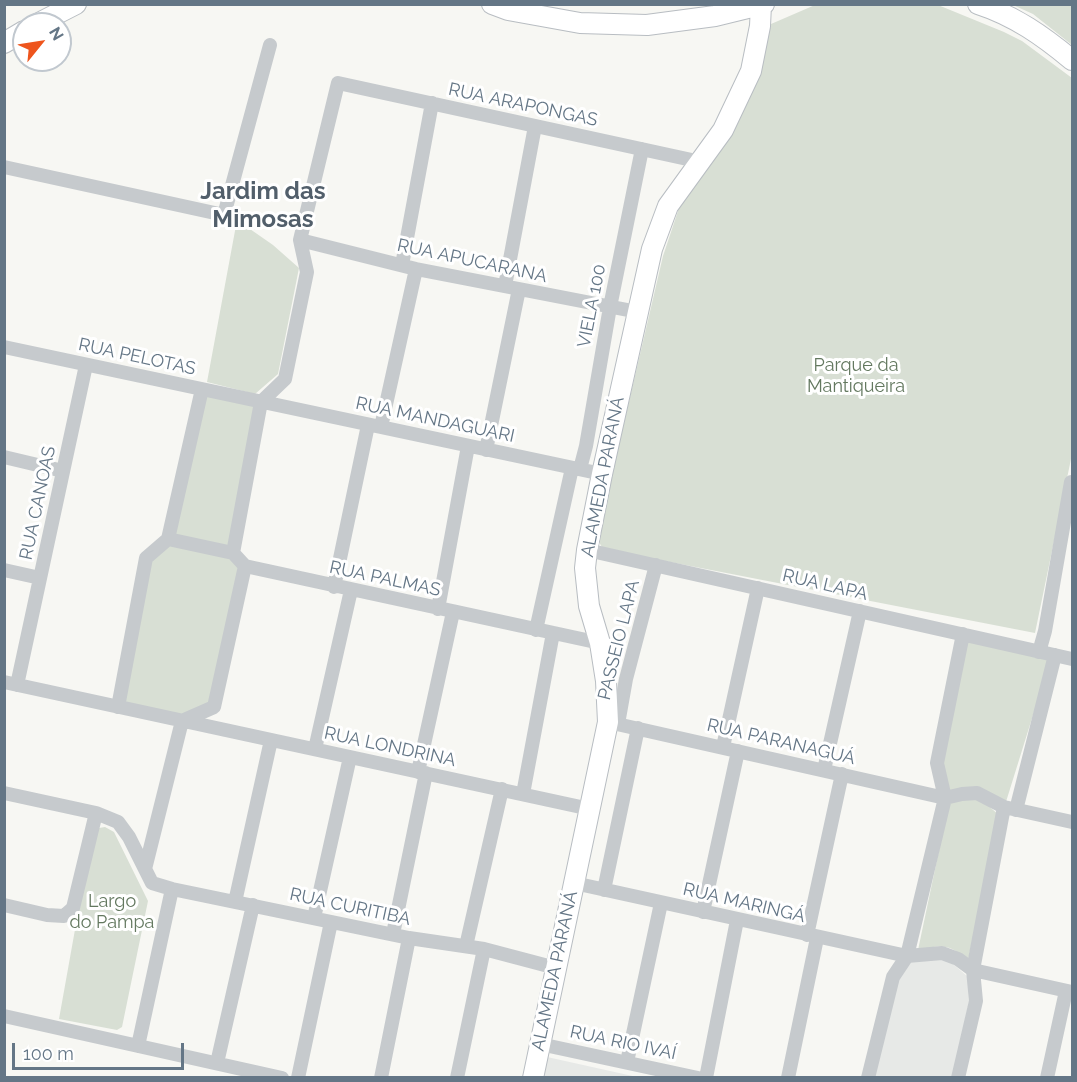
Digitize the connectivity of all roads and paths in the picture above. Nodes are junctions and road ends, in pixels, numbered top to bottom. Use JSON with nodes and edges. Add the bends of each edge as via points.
{"nodes":[{"id":1,"x":76,"y":4,"type":"edge"},
{"id":2,"x":492,"y":4,"type":"edge"},
{"id":3,"x":978,"y":4,"type":"edge"},
{"id":4,"x":762,"y":5,"type":"edge"},
{"id":5,"x":60,"y":12,"type":"edge"},
{"id":6,"x":270,"y":45,"type":"dead end"},
{"id":7,"x":1072,"y":60,"type":"edge"},
{"id":8,"x":432,"y":103,"type":"junction"},
{"id":9,"x":536,"y":126,"type":"junction"},
{"id":10,"x":642,"y":149,"type":"junction"},
{"id":11,"x":701,"y":162,"type":"junction"},
{"id":12,"x":4,"y":167,"type":"edge"},
{"id":13,"x":300,"y":240,"type":"junction"},
{"id":14,"x":402,"y":265,"type":"junction"},
{"id":15,"x":416,"y":269,"type":"junction"},
{"id":16,"x":512,"y":288,"type":"junction"},
{"id":17,"x":610,"y":306,"type":"junction"},
{"id":18,"x":638,"y":312,"type":"junction"},
{"id":19,"x":4,"y":347,"type":"edge"},
{"id":20,"x":86,"y":365,"type":"junction"},
{"id":21,"x":202,"y":389,"type":"junction"},
{"id":22,"x":261,"y":402,"type":"junction"},
{"id":23,"x":375,"y":426,"type":"junction"},
{"id":24,"x":468,"y":446,"type":"junction"},
{"id":25,"x":486,"y":450,"type":"junction"},
{"id":26,"x":4,"y":457,"type":"edge"},
{"id":27,"x":576,"y":469,"type":"junction"},
{"id":28,"x":63,"y":471,"type":"junction"},
{"id":29,"x":602,"y":474,"type":"junction"},
{"id":30,"x":1072,"y":482,"type":"edge"},
{"id":31,"x":168,"y":539,"type":"junction"},
{"id":32,"x":587,"y":550,"type":"junction"},
{"id":33,"x":233,"y":553,"type":"junction"},
{"id":34,"x":245,"y":566,"type":"junction"},
{"id":35,"x":656,"y":566,"type":"junction"},
{"id":36,"x":4,"y":570,"type":"edge"},
{"id":37,"x":40,"y":578,"type":"junction"},
{"id":38,"x":334,"y":587,"type":"junction"},
{"id":39,"x":759,"y":588,"type":"junction"},
{"id":40,"x":351,"y":590,"type":"junction"},
{"id":41,"x":438,"y":609,"type":"junction"},
{"id":42,"x":860,"y":611,"type":"junction"},
{"id":43,"x":453,"y":612,"type":"junction"},
{"id":44,"x":536,"y":630,"type":"junction"},
{"id":45,"x":554,"y":633,"type":"junction"},
{"id":46,"x":963,"y":634,"type":"junction"},
{"id":47,"x":600,"y":643,"type":"junction"},
{"id":48,"x":1040,"y":652,"type":"junction"},
{"id":49,"x":1055,"y":655,"type":"junction"},
{"id":50,"x":1072,"y":659,"type":"edge"},
{"id":51,"x":11,"y":683,"type":"edge"},
{"id":52,"x":118,"y":707,"type":"junction"},
{"id":53,"x":182,"y":721,"type":"junction"},
{"id":54,"x":613,"y":723,"type":"junction"},
{"id":55,"x":638,"y":728,"type":"junction"},
{"id":56,"x":272,"y":740,"type":"junction"},
{"id":57,"x":723,"y":747,"type":"junction"},
{"id":58,"x":315,"y":749,"type":"junction"},
{"id":59,"x":738,"y":751,"type":"junction"},
{"id":60,"x":350,"y":757,"type":"junction"},
{"id":61,"x":824,"y":770,"type":"junction"},
{"id":62,"x":422,"y":772,"type":"junction"},
{"id":63,"x":842,"y":774,"type":"junction"},
{"id":64,"x":502,"y":789,"type":"junction"},
{"id":65,"x":4,"y":793,"type":"edge"},
{"id":66,"x":523,"y":794,"type":"junction"},
{"id":67,"x":945,"y":798,"type":"junction"},
{"id":68,"x":590,"y":809,"type":"junction"},
{"id":69,"x":1010,"y":809,"type":"junction"},
{"id":70,"x":96,"y":813,"type":"junction"},
{"id":71,"x":1072,"y":822,"type":"edge"},
{"id":72,"x":145,"y":869,"type":"junction"},
{"id":73,"x":574,"y":883,"type":"junction"},
{"id":74,"x":172,"y":889,"type":"junction"},
{"id":75,"x":604,"y":890,"type":"junction"},
{"id":76,"x":235,"y":902,"type":"junction"},
{"id":77,"x":661,"y":903,"type":"junction"},
{"id":78,"x":4,"y":905,"type":"edge"},
{"id":79,"x":253,"y":906,"type":"junction"},
{"id":80,"x":704,"y":912,"type":"junction"},
{"id":81,"x":314,"y":918,"type":"junction"},
{"id":82,"x":737,"y":920,"type":"junction"},
{"id":83,"x":331,"y":922,"type":"junction"},
{"id":84,"x":393,"y":934,"type":"junction"},
{"id":85,"x":812,"y":937,"type":"junction"},
{"id":86,"x":409,"y":938,"type":"junction"},
{"id":87,"x":466,"y":946,"type":"junction"},
{"id":88,"x":484,"y":949,"type":"junction"},
{"id":89,"x":907,"y":956,"type":"junction"},
{"id":90,"x":555,"y":968,"type":"junction"},
{"id":91,"x":973,"y":970,"type":"junction"},
{"id":92,"x":1069,"y":991,"type":"edge"},
{"id":93,"x":4,"y":1016,"type":"edge"},
{"id":94,"x":540,"y":1044,"type":"junction"},
{"id":95,"x":138,"y":1046,"type":"junction"},
{"id":96,"x":627,"y":1062,"type":"junction"},
{"id":97,"x":217,"y":1064,"type":"junction"},
{"id":98,"x":282,"y":1077,"type":"edge"},
{"id":99,"x":298,"y":1077,"type":"edge"},
{"id":100,"x":381,"y":1077,"type":"edge"},
{"id":101,"x":457,"y":1077,"type":"edge"},
{"id":102,"x":533,"y":1077,"type":"edge"},
{"id":103,"x":698,"y":1077,"type":"edge"},
{"id":104,"x":706,"y":1077,"type":"edge"},
{"id":105,"x":788,"y":1077,"type":"edge"},
{"id":106,"x":868,"y":1077,"type":"edge"},
{"id":107,"x":958,"y":1077,"type":"edge"},
{"id":108,"x":1047,"y":1077,"type":"edge"}],
"edges":[{"from":1,"to":5,"type":"street"},
{"from":2,"to":4,"type":"street","via":[[580,23],[647,25]]},
{"from":3,"to":7,"type":"street","via":[[1044,36]]},
{"from":4,"to":11,"type":"street","name":"ALAMEDA PARANÁ","via":[[751,71],[723,130]]},
{"from":6,"to":12,"type":"street","via":[[224,215]]},
{"from":8,"to":9,"type":"street","name":"RUA ARAPONGAS"},
{"from":8,"to":13,"type":"street","name":"RUA ARAPONGAS","via":[[338,83]]},
{"from":8,"to":14,"type":"street"},
{"from":9,"to":10,"type":"street","name":"RUA ARAPONGAS"},
{"from":9,"to":16,"type":"street"},
{"from":10,"to":11,"type":"street","name":"RUA ARAPONGAS"},
{"from":10,"to":17,"type":"street","name":"VIELA 100"},
{"from":11,"to":18,"type":"street","name":"ALAMEDA PARANÁ","via":[[668,206],[652,249]]},
{"from":13,"to":14,"type":"street","name":"RUA APUCARANA"},
{"from":13,"to":22,"type":"street","via":[[307,272],[285,379]]},
{"from":14,"to":15,"type":"street","name":"RUA APUCARANA"},
{"from":15,"to":16,"type":"street","name":"RUA APUCARANA"},
{"from":15,"to":23,"type":"street"},
{"from":16,"to":17,"type":"street","name":"RUA APUCARANA"},
{"from":16,"to":25,"type":"street"},
{"from":17,"to":18,"type":"street","name":"RUA APUCARANA"},
{"from":17,"to":27,"type":"street","name":"VIELA 100","via":[[586,446]]},
{"from":18,"to":29,"type":"street","name":"ALAMEDA PARANÁ"},
{"from":19,"to":20,"type":"street","name":"RUA PELOTAS"},
{"from":20,"to":21,"type":"street","name":"RUA PELOTAS"},
{"from":20,"to":28,"type":"street","name":"RUA CANOAS"},
{"from":21,"to":22,"type":"street","name":"RUA PELOTAS"},
{"from":21,"to":31,"type":"street"},
{"from":22,"to":23,"type":"street","name":"RUA MANDAGUARI"},
{"from":22,"to":33,"type":"street"},
{"from":23,"to":24,"type":"street","name":"RUA MANDAGUARI"},
{"from":23,"to":38,"type":"street"},
{"from":24,"to":25,"type":"street","name":"RUA MANDAGUARI"},
{"from":24,"to":41,"type":"street"},
{"from":25,"to":27,"type":"street","name":"RUA MANDAGUARI"},
{"from":26,"to":28,"type":"street"},
{"from":27,"to":29,"type":"street","name":"RUA MANDAGUARI"},
{"from":27,"to":44,"type":"street","name":"VIELA 100"},
{"from":28,"to":37,"type":"street","name":"RUA CANOAS"},
{"from":29,"to":32,"type":"street","name":"ALAMEDA PARANÁ"},
{"from":30,"to":48,"type":"street"},
{"from":31,"to":33,"type":"street"},
{"from":31,"to":52,"type":"street","via":[[146,558]]},
{"from":32,"to":35,"type":"street","name":"RUA LAPA"},
{"from":32,"to":47,"type":"street","name":"ALAMEDA PARANÁ","via":[[589,606]]},
{"from":33,"to":34,"type":"street"},
{"from":34,"to":38,"type":"street","name":"RUA PALMAS"},
{"from":34,"to":53,"type":"street","via":[[214,707]]},
{"from":35,"to":39,"type":"street","name":"RUA LAPA"},
{"from":35,"to":54,"type":"street","name":"PASSEIO LAPA"},
{"from":36,"to":37,"type":"street"},
{"from":37,"to":51,"type":"street","name":"RUA CANOAS"},
{"from":38,"to":40,"type":"street","name":"RUA PALMAS"},
{"from":39,"to":42,"type":"street","name":"RUA LAPA"},
{"from":39,"to":57,"type":"street"},
{"from":40,"to":41,"type":"street","name":"RUA PALMAS"},
{"from":40,"to":58,"type":"street"},
{"from":41,"to":43,"type":"street","name":"RUA PALMAS"},
{"from":42,"to":46,"type":"street","name":"RUA LAPA"},
{"from":42,"to":61,"type":"street"},
{"from":43,"to":44,"type":"street","name":"RUA PALMAS"},
{"from":43,"to":62,"type":"street"},
{"from":44,"to":45,"type":"street","name":"RUA PALMAS"},
{"from":45,"to":47,"type":"street","name":"RUA PALMAS"},
{"from":45,"to":66,"type":"street"},
{"from":46,"to":48,"type":"street","name":"RUA LAPA"},
{"from":46,"to":67,"type":"street","via":[[937,763]]},
{"from":47,"to":54,"type":"street","name":"ALAMEDA PARANÁ"},
{"from":48,"to":49,"type":"street","name":"RUA LAPA"},
{"from":49,"to":50,"type":"street","name":"RUA LAPA"},
{"from":49,"to":69,"type":"street"},
{"from":51,"to":52,"type":"street","name":"RUA LONDRINA"},
{"from":52,"to":53,"type":"street","name":"RUA LONDRINA"},
{"from":53,"to":56,"type":"street","name":"RUA LONDRINA"},
{"from":53,"to":72,"type":"street"},
{"from":54,"to":55,"type":"street","name":"RUA PARANAGUÁ"},
{"from":54,"to":68,"type":"street","name":"ALAMEDA PARANÁ"},
{"from":55,"to":57,"type":"street","name":"RUA PARANAGUÁ"},
{"from":55,"to":75,"type":"street"},
{"from":56,"to":58,"type":"street","name":"RUA LONDRINA"},
{"from":56,"to":76,"type":"street"},
{"from":57,"to":59,"type":"street","name":"RUA PARANAGUÁ"},
{"from":58,"to":60,"type":"street","name":"RUA LONDRINA"},
{"from":59,"to":61,"type":"street","name":"RUA PARANAGUÁ"},
{"from":59,"to":80,"type":"street"},
{"from":60,"to":62,"type":"street","name":"RUA LONDRINA"},
{"from":60,"to":81,"type":"street"},
{"from":61,"to":63,"type":"street","name":"RUA PARANAGUÁ"},
{"from":62,"to":64,"type":"street","name":"RUA LONDRINA"},
{"from":62,"to":84,"type":"street"},
{"from":63,"to":67,"type":"street","name":"RUA PARANAGUÁ"},
{"from":63,"to":85,"type":"street"},
{"from":64,"to":66,"type":"street","name":"RUA LONDRINA"},
{"from":64,"to":87,"type":"street"},
{"from":65,"to":70,"type":"street"},
{"from":66,"to":68,"type":"street","name":"RUA LONDRINA"},
{"from":67,"to":69,"type":"street","via":[[977,793]]},
{"from":67,"to":89,"type":"street"},
{"from":68,"to":73,"type":"street","name":"ALAMEDA PARANÁ"},
{"from":69,"to":71,"type":"street"},
{"from":69,"to":91,"type":"street"},
{"from":70,"to":72,"type":"street","via":[[118,822]]},
{"from":70,"to":78,"type":"street","via":[[72,908],[64,916]]},
{"from":72,"to":74,"type":"street","name":"RUA CURITIBA","via":[[152,883]]},
{"from":73,"to":75,"type":"street","name":"RUA MARINGÁ"},
{"from":73,"to":90,"type":"street","name":"ALAMEDA PARANÁ"},
{"from":74,"to":76,"type":"street","name":"RUA CURITIBA"},
{"from":74,"to":95,"type":"street"},
{"from":75,"to":77,"type":"street","name":"RUA MARINGÁ"},
{"from":76,"to":79,"type":"street","name":"RUA CURITIBA"},
{"from":77,"to":80,"type":"street","name":"RUA MARINGÁ"},
{"from":77,"to":96,"type":"street"},
{"from":79,"to":81,"type":"street","name":"RUA CURITIBA"},
{"from":79,"to":97,"type":"street"},
{"from":80,"to":82,"type":"street","name":"RUA MARINGÁ"},
{"from":81,"to":83,"type":"street","name":"RUA CURITIBA"},
{"from":82,"to":85,"type":"street","name":"RUA MARINGÁ"},
{"from":82,"to":104,"type":"street"},
{"from":83,"to":84,"type":"street","name":"RUA CURITIBA"},
{"from":83,"to":99,"type":"street"},
{"from":84,"to":86,"type":"street","name":"RUA CURITIBA"},
{"from":85,"to":89,"type":"street","name":"RUA MARINGÁ"},
{"from":85,"to":105,"type":"street"},
{"from":86,"to":87,"type":"street","name":"RUA CURITIBA"},
{"from":86,"to":100,"type":"street"},
{"from":87,"to":88,"type":"street","name":"RUA CURITIBA"},
{"from":88,"to":90,"type":"street","name":"RUA CURITIBA"},
{"from":88,"to":101,"type":"street"},
{"from":89,"to":91,"type":"street","name":"RUA MARINGÁ","via":[[942,953]]},
{"from":89,"to":106,"type":"street","via":[[893,977]]},
{"from":90,"to":94,"type":"street","name":"ALAMEDA PARANÁ"},
{"from":91,"to":92,"type":"street","name":"RUA MARINGÁ"},
{"from":91,"to":107,"type":"street","via":[[976,1001]]},
{"from":92,"to":108,"type":"street"},
{"from":93,"to":95,"type":"street"},
{"from":94,"to":96,"type":"street","name":"RUA RIO IVAÍ"},
{"from":94,"to":102,"type":"street","name":"ALAMEDA PARANÁ"},
{"from":95,"to":97,"type":"street"},
{"from":96,"to":103,"type":"street","name":"RUA RIO IVAÍ"},
{"from":97,"to":98,"type":"street"}]}
